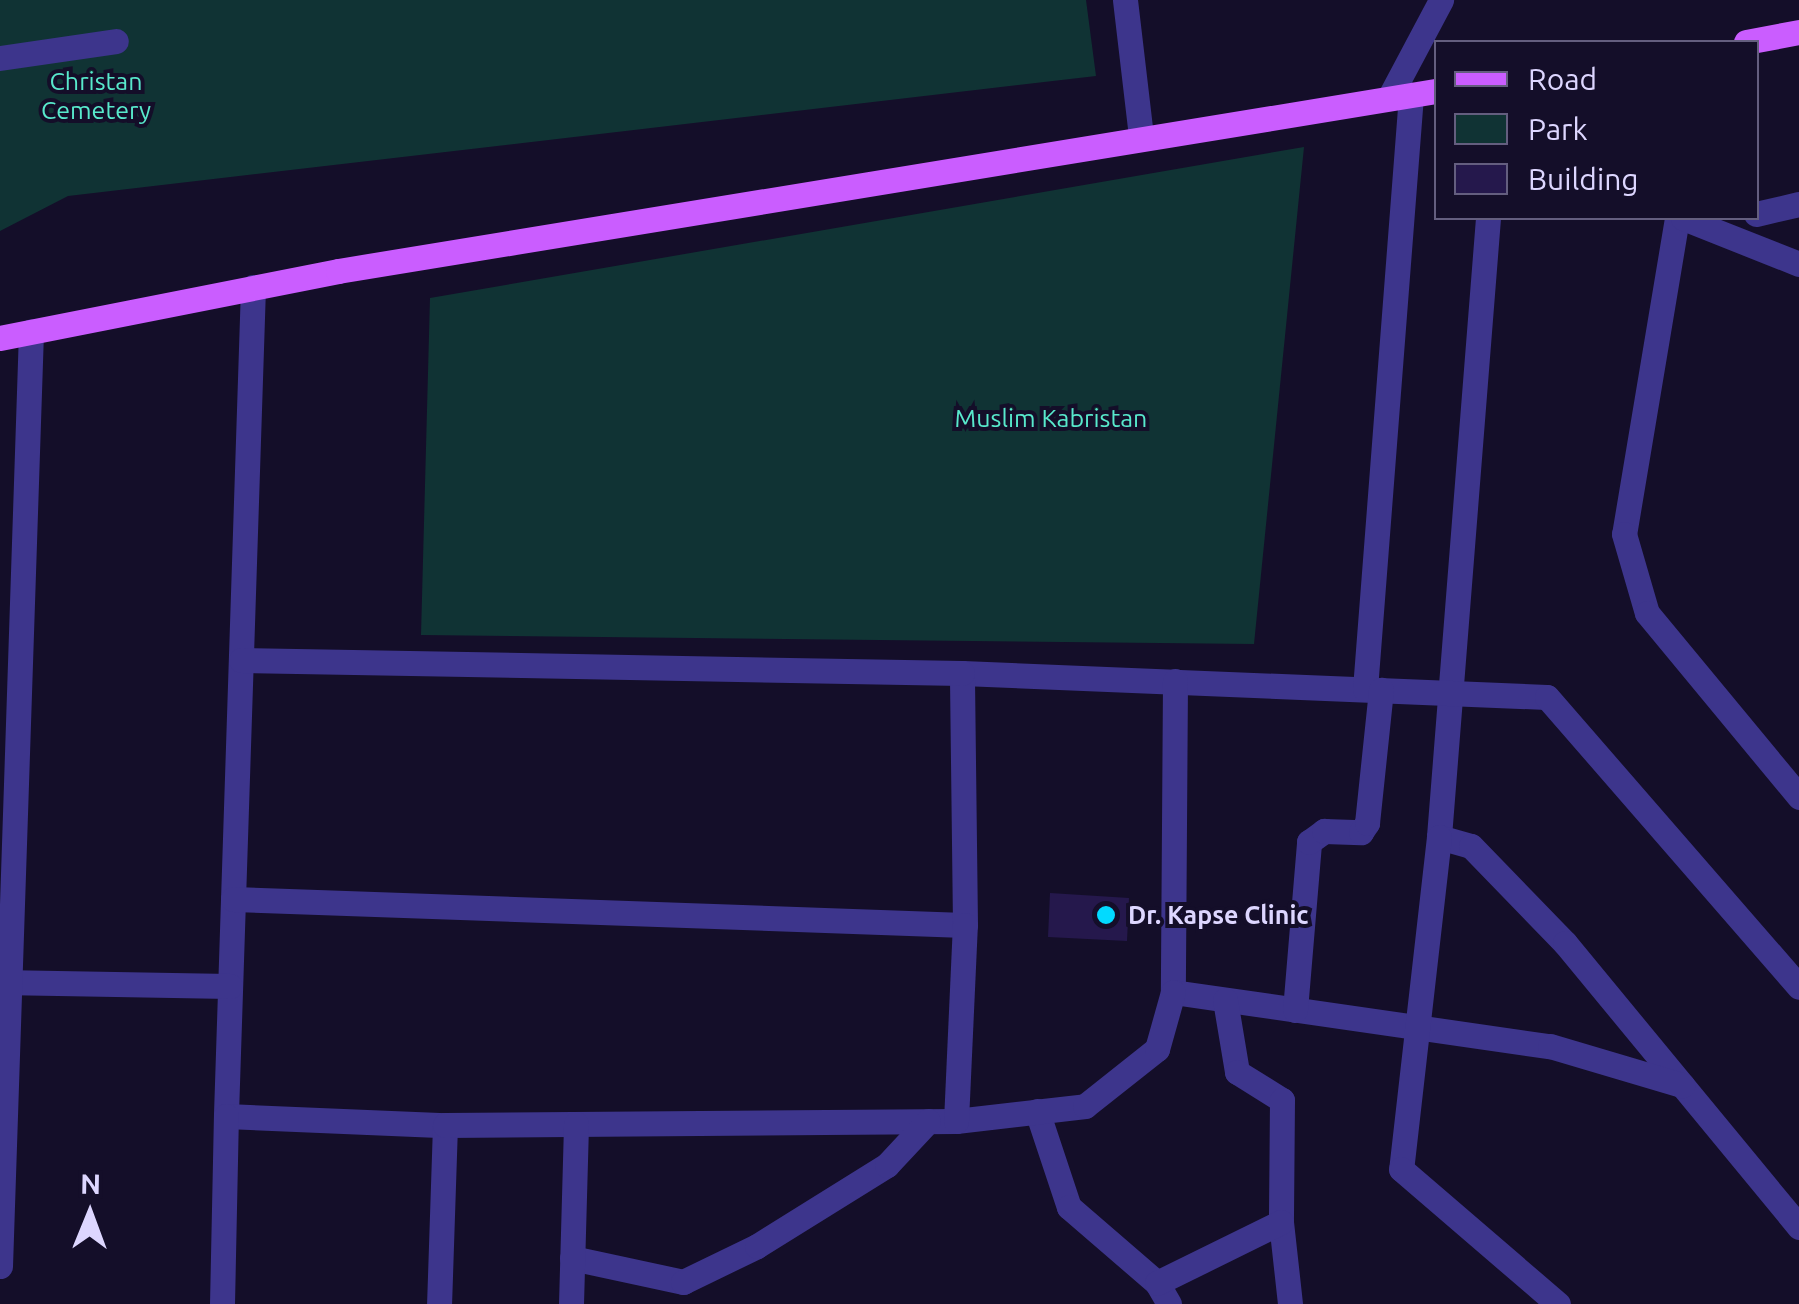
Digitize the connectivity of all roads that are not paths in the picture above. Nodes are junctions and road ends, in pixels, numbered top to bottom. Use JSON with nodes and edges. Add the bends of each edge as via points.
{"nodes":[{"id":1,"x":1125,"y":0,"type":"edge"},
{"id":2,"x":1440,"y":0,"type":"edge"},
{"id":3,"x":1799,"y":32,"type":"edge"},
{"id":4,"x":1757,"y":40,"type":"edge"},
{"id":5,"x":116,"y":41,"type":"dead end"},
{"id":6,"x":0,"y":58,"type":"edge"},
{"id":7,"x":1412,"y":95,"type":"edge"},
{"id":8,"x":1141,"y":137,"type":"junction"},
{"id":9,"x":1799,"y":204,"type":"edge"},
{"id":10,"x":1759,"y":213,"type":"edge"},
{"id":11,"x":1488,"y":220,"type":"edge"},
{"id":12,"x":1688,"y":220,"type":"edge"},
{"id":13,"x":1799,"y":264,"type":"edge"},
{"id":14,"x":253,"y":287,"type":"junction"},
{"id":15,"x":2,"y":331,"type":"edge"},
{"id":16,"x":30,"y":332,"type":"junction"},
{"id":17,"x":240,"y":660,"type":"junction"},
{"id":18,"x":962,"y":673,"type":"junction"},
{"id":19,"x":1174,"y":682,"type":"junction"},
{"id":20,"x":1373,"y":690,"type":"junction"},
{"id":21,"x":1451,"y":693,"type":"junction"},
{"id":22,"x":1799,"y":796,"type":"edge"},
{"id":23,"x":1439,"y":837,"type":"junction"},
{"id":24,"x":233,"y":898,"type":"junction"},
{"id":25,"x":964,"y":926,"type":"junction"},
{"id":26,"x":5,"y":982,"type":"edge"},
{"id":27,"x":230,"y":986,"type":"junction"},
{"id":28,"x":1799,"y":987,"type":"edge"},
{"id":29,"x":1173,"y":992,"type":"junction"},
{"id":30,"x":1225,"y":1000,"type":"junction"},
{"id":31,"x":1295,"y":1010,"type":"junction"},
{"id":32,"x":1416,"y":1027,"type":"junction"},
{"id":33,"x":1682,"y":1084,"type":"junction"},
{"id":34,"x":1037,"y":1112,"type":"junction"},
{"id":35,"x":226,"y":1116,"type":"junction"},
{"id":36,"x":928,"y":1121,"type":"junction"},
{"id":37,"x":956,"y":1121,"type":"junction"},
{"id":38,"x":576,"y":1124,"type":"junction"},
{"id":39,"x":445,"y":1125,"type":"junction"},
{"id":40,"x":1282,"y":1222,"type":"junction"},
{"id":41,"x":1799,"y":1226,"type":"edge"},
{"id":42,"x":572,"y":1258,"type":"junction"},
{"id":43,"x":0,"y":1266,"type":"edge"},
{"id":44,"x":1163,"y":1293,"type":"edge"},
{"id":45,"x":222,"y":1304,"type":"edge"},
{"id":46,"x":439,"y":1304,"type":"edge"},
{"id":47,"x":570,"y":1304,"type":"edge"},
{"id":48,"x":1290,"y":1304,"type":"edge"},
{"id":49,"x":1558,"y":1304,"type":"edge"}],
"edges":[{"from":1,"to":8,"type":"street"},
{"from":2,"to":7,"type":"street"},
{"from":3,"to":4,"type":"main road"},
{"from":5,"to":6,"type":"street"},
{"from":7,"to":8,"type":"main road"},
{"from":7,"to":20,"type":"street"},
{"from":8,"to":14,"type":"main road"},
{"from":9,"to":10,"type":"street"},
{"from":11,"to":21,"type":"street"},
{"from":12,"to":13,"type":"street"},
{"from":12,"to":22,"type":"street","via":[[1624,534],[1647,614]]},
{"from":14,"to":16,"type":"main road"},
{"from":14,"to":17,"type":"street"},
{"from":15,"to":16,"type":"main road"},
{"from":16,"to":26,"type":"street"},
{"from":17,"to":18,"type":"street"},
{"from":17,"to":24,"type":"street"},
{"from":18,"to":19,"type":"street"},
{"from":18,"to":25,"type":"street"},
{"from":19,"to":20,"type":"street"},
{"from":19,"to":29,"type":"street"},
{"from":20,"to":21,"type":"street"},
{"from":20,"to":31,"type":"street","via":[[1366,824],[1361,832],[1324,831],[1309,842]]},
{"from":21,"to":23,"type":"street"},
{"from":21,"to":28,"type":"street","via":[[1547,697]]},
{"from":23,"to":32,"type":"street"},
{"from":23,"to":33,"type":"street","via":[[1471,846],[1626,1011]]},
{"from":24,"to":25,"type":"street"},
{"from":24,"to":27,"type":"street"},
{"from":25,"to":37,"type":"street"},
{"from":26,"to":27,"type":"street"},
{"from":26,"to":43,"type":"street"},
{"from":27,"to":35,"type":"street"},
{"from":29,"to":30,"type":"street"},
{"from":29,"to":34,"type":"street","via":[[1157,1049],[1085,1106]]},
{"from":30,"to":31,"type":"street"},
{"from":30,"to":40,"type":"street","via":[[1237,1072],[1282,1100]]},
{"from":31,"to":32,"type":"street"},
{"from":32,"to":33,"type":"street","via":[[1550,1046]]},
{"from":32,"to":49,"type":"street","via":[[1400,1170]]},
{"from":33,"to":41,"type":"street"},
{"from":34,"to":37,"type":"street"},
{"from":34,"to":44,"type":"street","via":[[1069,1208]]},
{"from":35,"to":39,"type":"street"},
{"from":35,"to":45,"type":"street"},
{"from":36,"to":37,"type":"street"},
{"from":36,"to":38,"type":"street"},
{"from":36,"to":42,"type":"street","via":[[887,1165],[757,1246],[683,1282]]},
{"from":38,"to":39,"type":"street"},
{"from":38,"to":42,"type":"street"},
{"from":39,"to":46,"type":"street"},
{"from":40,"to":44,"type":"street"},
{"from":40,"to":48,"type":"street"},
{"from":42,"to":47,"type":"street"}]}
